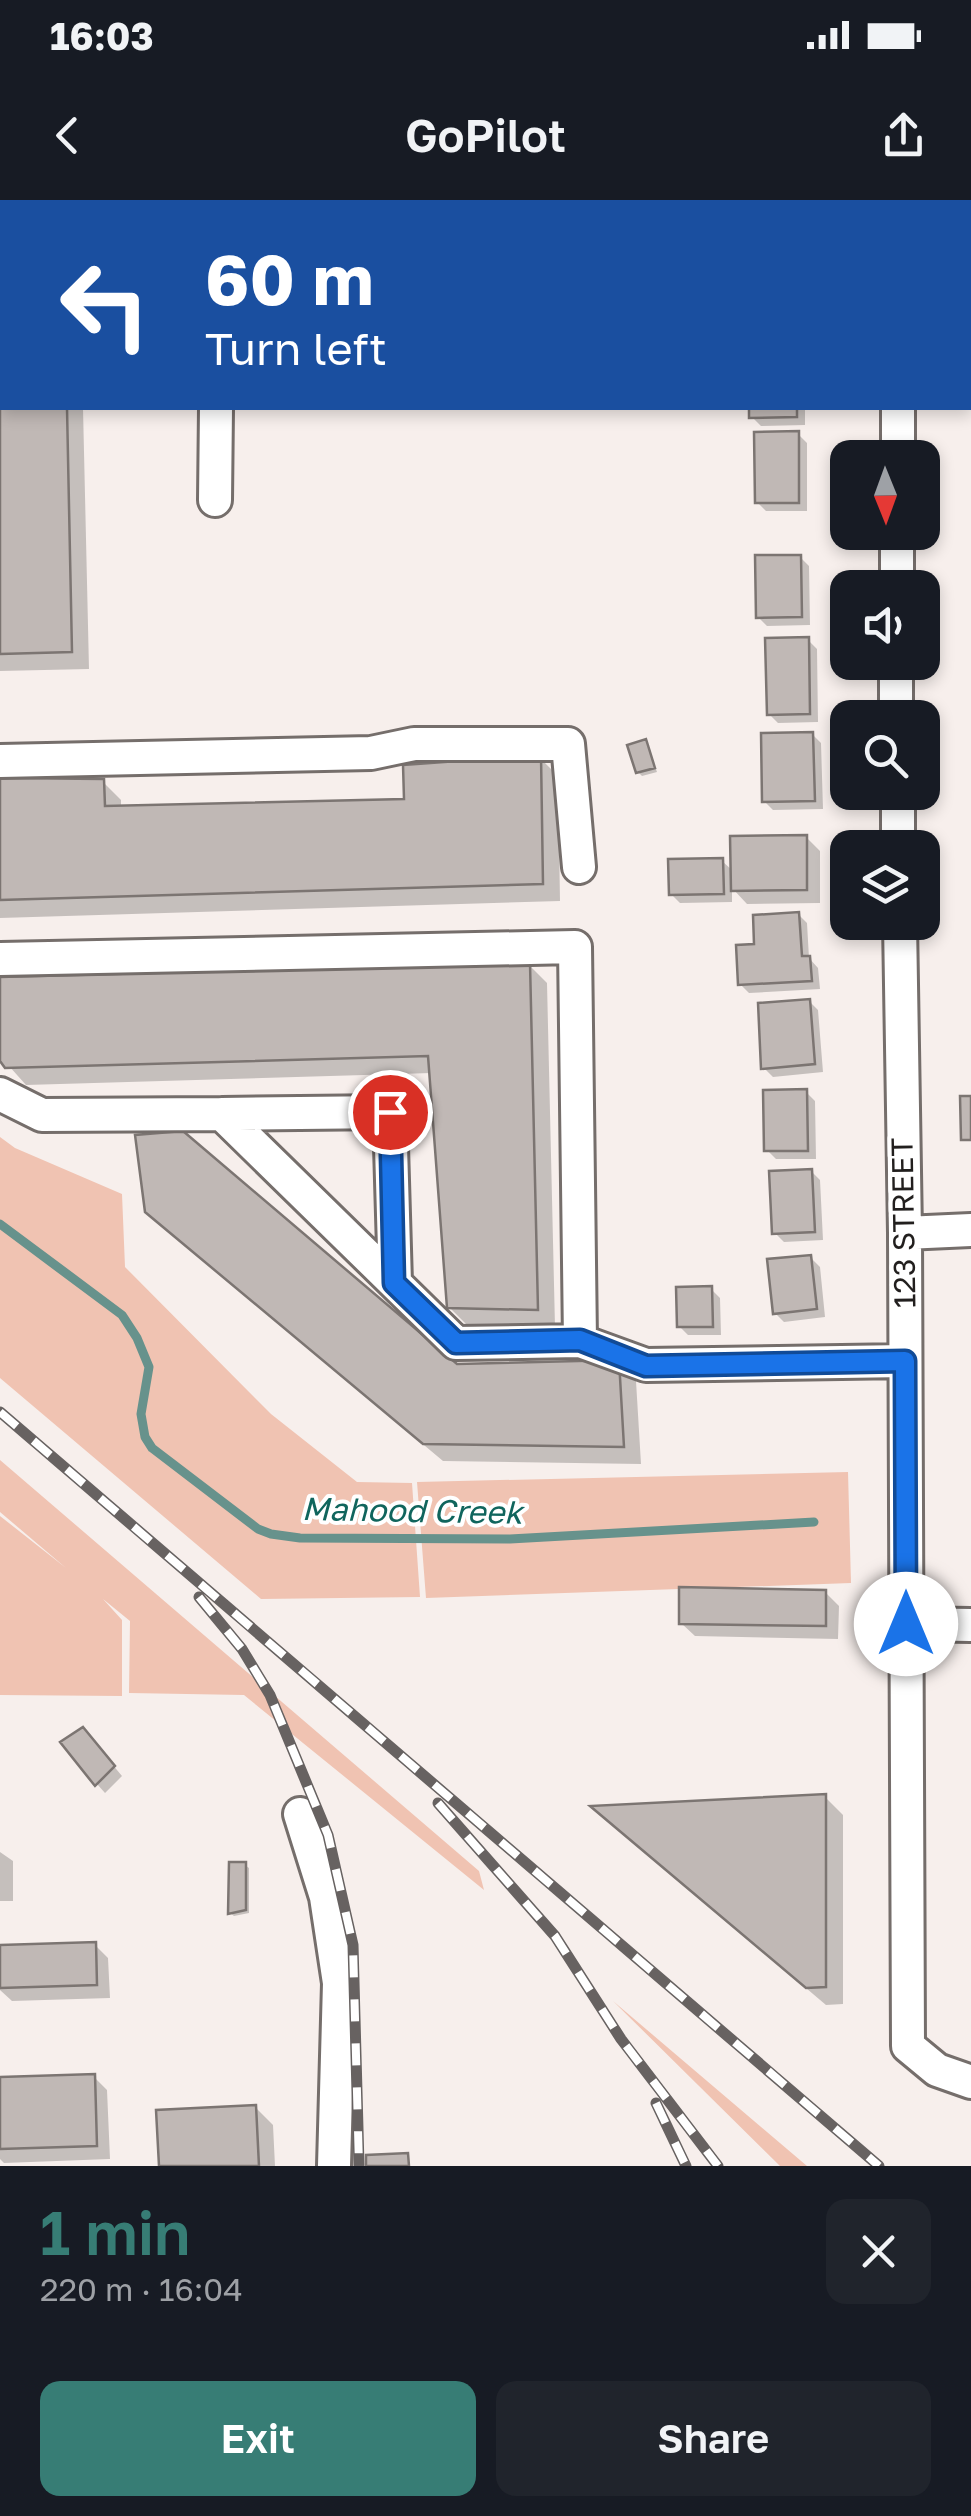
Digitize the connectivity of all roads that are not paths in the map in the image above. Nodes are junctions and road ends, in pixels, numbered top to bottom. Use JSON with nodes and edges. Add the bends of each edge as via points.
{"nodes":[{"id":1,"x":216,"y":410,"type":"edge"},
{"id":2,"x":898,"y":410,"type":"edge"},
{"id":3,"x":898,"y":440,"type":"edge"},
{"id":4,"x":215,"y":500,"type":"dead end"},
{"id":5,"x":0,"y":761,"type":"edge"},
{"id":6,"x":579,"y":867,"type":"dead end"},
{"id":7,"x":900,"y":940,"type":"edge"},
{"id":8,"x":0,"y":959,"type":"edge"},
{"id":9,"x":0,"y":1094,"type":"edge"},
{"id":10,"x":222,"y":1114,"type":"junction"},
{"id":11,"x":971,"y":1230,"type":"edge"},
{"id":12,"x":905,"y":1233,"type":"junction"},
{"id":13,"x":394,"y":1283,"type":"junction"},
{"id":14,"x":580,"y":1340,"type":"junction"},
{"id":15,"x":905,"y":1361,"type":"junction"},
{"id":16,"x":906,"y":1624,"type":"junction"},
{"id":17,"x":971,"y":1625,"type":"edge"},
{"id":18,"x":300,"y":1814,"type":"dead end"},
{"id":19,"x":971,"y":2082,"type":"edge"},
{"id":20,"x":334,"y":2166,"type":"edge"}],
"edges":[{"from":1,"to":4,"type":"street"},
{"from":2,"to":3,"type":"street"},
{"from":5,"to":6,"type":"street","via":[[568,744]]},
{"from":7,"to":12,"type":"street","name":"123 STREET"},
{"from":8,"to":14,"type":"street","via":[[575,947]]},
{"from":9,"to":10,"type":"street","via":[[42,1114]]},
{"from":10,"to":13,"type":"street"},
{"from":10,"to":13,"type":"street","via":[[390,1112]]},
{"from":11,"to":12,"type":"street"},
{"from":12,"to":15,"type":"street","name":"123 STREET"},
{"from":13,"to":14,"type":"street","via":[[456,1343]]},
{"from":14,"to":15,"type":"street","via":[[646,1366]]},
{"from":15,"to":16,"type":"street","name":"123 STREET"},
{"from":16,"to":17,"type":"street"},
{"from":16,"to":19,"type":"street","name":"123 STREET","via":[[908,2046],[937,2070]]},
{"from":18,"to":20,"type":"street","via":[[326,1897],[338,1983]]}]}
